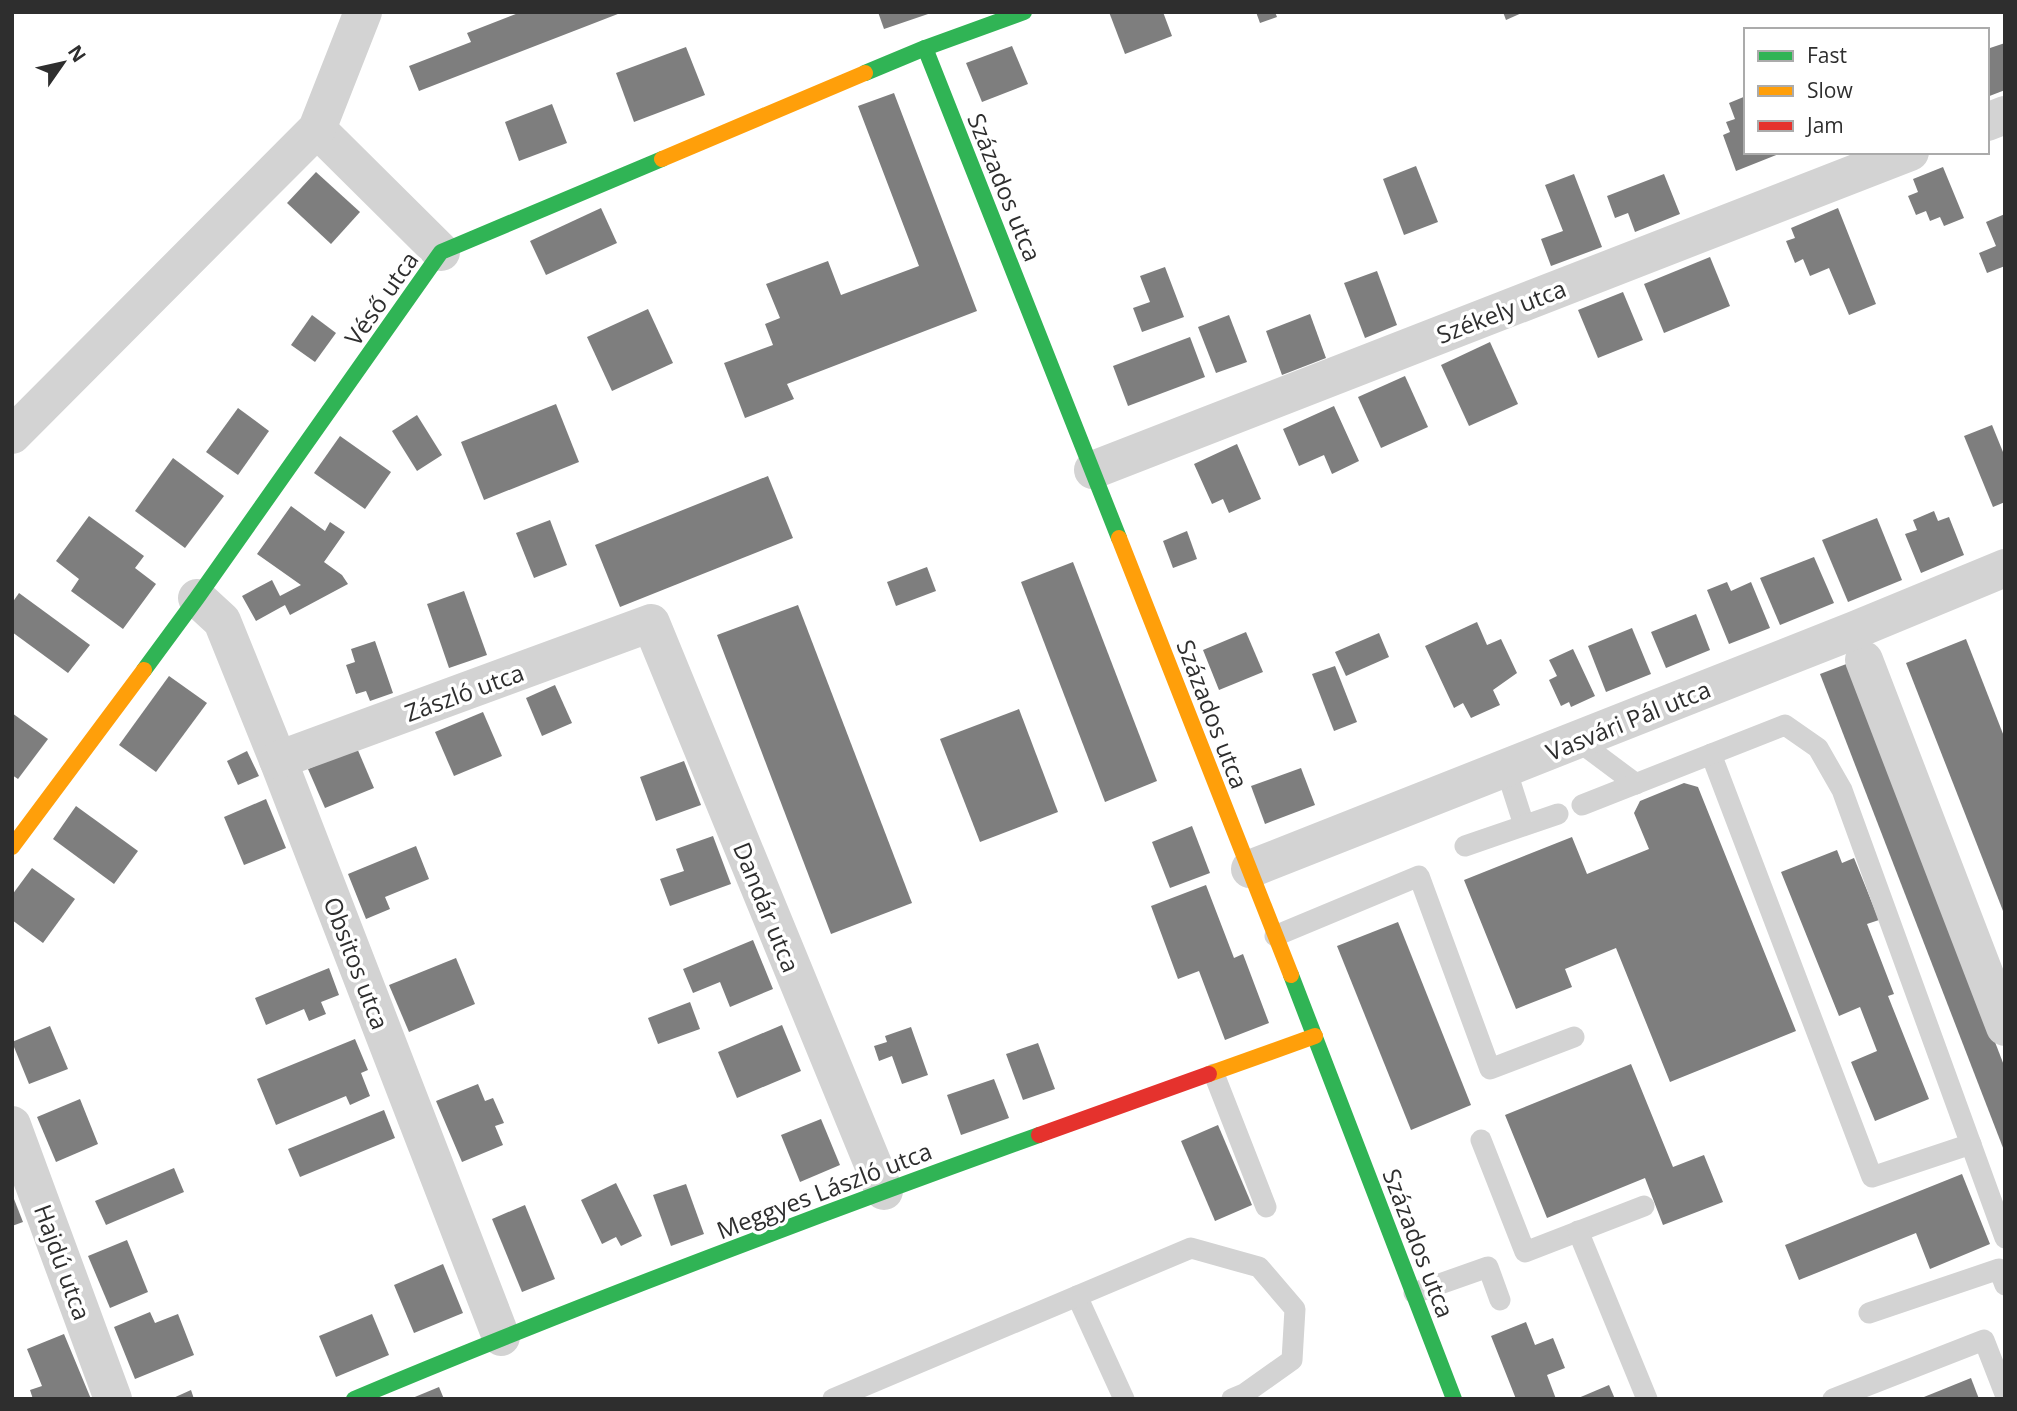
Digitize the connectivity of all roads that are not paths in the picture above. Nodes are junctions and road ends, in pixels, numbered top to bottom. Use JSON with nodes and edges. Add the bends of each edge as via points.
{"nodes":[{"id":1,"x":363,"y":12,"type":"edge"},
{"id":2,"x":1024,"y":12,"type":"edge"},
{"id":3,"x":925,"y":48,"type":"junction"},
{"id":4,"x":317,"y":129,"type":"junction"},
{"id":5,"x":1905,"y":154,"type":"edge"},
{"id":6,"x":441,"y":252,"type":"junction"},
{"id":7,"x":12,"y":435,"type":"edge"},
{"id":8,"x":1093,"y":470,"type":"junction"},
{"id":9,"x":2005,"y":568,"type":"edge"},
{"id":10,"x":197,"y":598,"type":"junction"},
{"id":11,"x":651,"y":623,"type":"joint"},
{"id":12,"x":1864,"y":660,"type":"dead end"},
{"id":13,"x":1577,"y":740,"type":"junction"},
{"id":14,"x":1711,"y":754,"type":"junction"},
{"id":15,"x":278,"y":760,"type":"junction"},
{"id":16,"x":1506,"y":769,"type":"junction"},
{"id":17,"x":1636,"y":784,"type":"junction"},
{"id":18,"x":1582,"y":805,"type":"dead end"},
{"id":19,"x":1558,"y":814,"type":"dead end"},
{"id":20,"x":1524,"y":825,"type":"junction"},
{"id":21,"x":1465,"y":846,"type":"dead end"},
{"id":22,"x":12,"y":847,"type":"edge"},
{"id":23,"x":1250,"y":869,"type":"junction"},
{"id":24,"x":1275,"y":936,"type":"junction"},
{"id":25,"x":2005,"y":1027,"type":"edge"},
{"id":26,"x":1315,"y":1036,"type":"junction"},
{"id":27,"x":1574,"y":1037,"type":"dead end"},
{"id":28,"x":1214,"y":1074,"type":"junction"},
{"id":29,"x":12,"y":1125,"type":"edge"},
{"id":30,"x":1481,"y":1140,"type":"dead end"},
{"id":31,"x":1971,"y":1144,"type":"junction"},
{"id":32,"x":884,"y":1191,"type":"junction"},
{"id":33,"x":1643,"y":1206,"type":"dead end"},
{"id":34,"x":1266,"y":1207,"type":"dead end"},
{"id":35,"x":1578,"y":1231,"type":"junction"},
{"id":36,"x":2005,"y":1238,"type":"edge"},
{"id":37,"x":2005,"y":1245,"type":"edge"},
{"id":38,"x":2002,"y":1277,"type":"edge"},
{"id":39,"x":1414,"y":1293,"type":"junction"},
{"id":40,"x":1077,"y":1296,"type":"junction"},
{"id":41,"x":1500,"y":1300,"type":"dead end"},
{"id":42,"x":1869,"y":1313,"type":"dead end"},
{"id":43,"x":501,"y":1337,"type":"junction"},
{"id":44,"x":2005,"y":1394,"type":"edge"},
{"id":45,"x":360,"y":1398,"type":"edge"},
{"id":46,"x":113,"y":1399,"type":"edge"},
{"id":47,"x":833,"y":1399,"type":"edge"},
{"id":48,"x":1124,"y":1399,"type":"edge"},
{"id":49,"x":1232,"y":1399,"type":"edge"},
{"id":50,"x":1454,"y":1399,"type":"edge"},
{"id":51,"x":1647,"y":1399,"type":"edge"},
{"id":52,"x":1833,"y":1399,"type":"edge"}],
"edges":[{"from":1,"to":4,"type":"street"},
{"from":2,"to":3,"type":"street","name":"Véső utca"},
{"from":3,"to":6,"type":"street","name":"Véső utca"},
{"from":3,"to":8,"type":"street","name":"Százados utca"},
{"from":4,"to":6,"type":"street"},
{"from":4,"to":7,"type":"street"},
{"from":5,"to":8,"type":"street","name":"Székely utca"},
{"from":6,"to":10,"type":"street","name":"Véső utca"},
{"from":8,"to":23,"type":"street","name":"Százados utca"},
{"from":9,"to":13,"type":"street","name":"Vasvári Pál utca"},
{"from":10,"to":15,"type":"street","name":"Obsitos utca","via":[[222,621]]},
{"from":10,"to":22,"type":"street","name":"Véső utca"},
{"from":11,"to":15,"type":"street","name":"Zászló utca"},
{"from":11,"to":32,"type":"street","name":"Dandár utca"},
{"from":12,"to":25,"type":"street"},
{"from":13,"to":16,"type":"street","name":"Vasvári Pál utca"},
{"from":13,"to":17,"type":"lane"},
{"from":14,"to":17,"type":"lane"},
{"from":14,"to":31,"type":"lane","via":[[1785,725],[1818,748],[1842,790]]},
{"from":14,"to":31,"type":"lane","via":[[1872,1177]]},
{"from":15,"to":43,"type":"street","name":"Obsitos utca"},
{"from":16,"to":20,"type":"lane"},
{"from":16,"to":23,"type":"street","name":"Vasvári Pál utca"},
{"from":17,"to":18,"type":"lane"},
{"from":19,"to":20,"type":"lane"},
{"from":20,"to":21,"type":"lane"},
{"from":23,"to":24,"type":"street","name":"Százados utca"},
{"from":24,"to":26,"type":"street","name":"Százados utca"},
{"from":24,"to":27,"type":"lane","via":[[1419,876],[1490,1069]]},
{"from":26,"to":28,"type":"street","name":"Meggyes László utca"},
{"from":26,"to":39,"type":"street","name":"Százados utca"},
{"from":28,"to":32,"type":"street","name":"Meggyes László utca"},
{"from":28,"to":34,"type":"lane"},
{"from":29,"to":46,"type":"street","name":"Hajdú utca"},
{"from":30,"to":35,"type":"lane","via":[[1525,1252]]},
{"from":31,"to":36,"type":"lane"},
{"from":32,"to":43,"type":"street","name":"Meggyes László utca"},
{"from":33,"to":35,"type":"lane"},
{"from":35,"to":51,"type":"lane"},
{"from":37,"to":38,"type":"lane"},
{"from":38,"to":42,"type":"lane"},
{"from":39,"to":41,"type":"lane","via":[[1488,1267]]},
{"from":39,"to":50,"type":"street","name":"Százados utca"},
{"from":40,"to":47,"type":"lane"},
{"from":40,"to":48,"type":"lane"},
{"from":40,"to":49,"type":"lane","via":[[1191,1248],[1259,1267],[1295,1309],[1292,1360]]},
{"from":43,"to":45,"type":"street","name":"Meggyes László utca"},
{"from":44,"to":52,"type":"lane","via":[[1984,1340]]}]}
